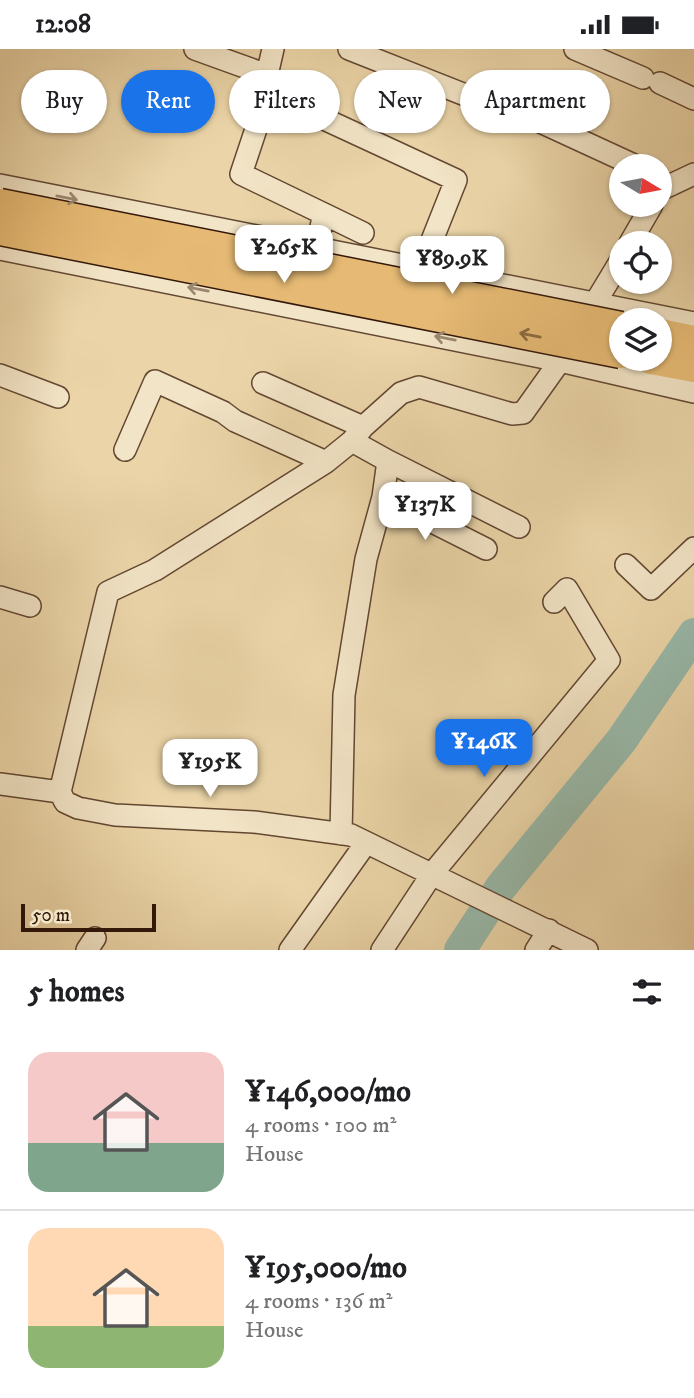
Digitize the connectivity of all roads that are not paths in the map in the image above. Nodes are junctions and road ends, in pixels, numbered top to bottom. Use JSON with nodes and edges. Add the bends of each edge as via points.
{"nodes":[{"id":1,"x":195,"y":49,"type":"edge"},
{"id":2,"x":273,"y":49,"type":"edge"},
{"id":3,"x":349,"y":49,"type":"edge"},
{"id":4,"x":576,"y":49,"type":"edge"},
{"id":5,"x":238,"y":70,"type":"edge"},
{"id":6,"x":269,"y":70,"type":"edge"},
{"id":7,"x":694,"y":99,"type":"edge"},
{"id":8,"x":340,"y":121,"type":"edge"},
{"id":9,"x":253,"y":133,"type":"edge"},
{"id":10,"x":609,"y":154,"type":"edge"},
{"id":11,"x":694,"y":174,"type":"edge"},
{"id":12,"x":672,"y":184,"type":"edge"},
{"id":13,"x":0,"y":185,"type":"edge"},
{"id":14,"x":0,"y":204,"type":"edge"},
{"id":15,"x":324,"y":214,"type":"junction"},
{"id":16,"x":0,"y":230,"type":"edge"},
{"id":17,"x":363,"y":233,"type":"dead end"},
{"id":18,"x":316,"y":248,"type":"junction"},
{"id":19,"x":0,"y":250,"type":"edge"},
{"id":20,"x":421,"y":268,"type":"junction"},
{"id":21,"x":609,"y":282,"type":"edge"},
{"id":22,"x":597,"y":303,"type":"junction"},
{"id":23,"x":609,"y":325,"type":"edge"},
{"id":24,"x":684,"y":336,"type":"edge"},
{"id":25,"x":609,"y":351,"type":"edge"},
{"id":26,"x":560,"y":361,"type":"junction"},
{"id":27,"x":672,"y":363,"type":"edge"},
{"id":28,"x":694,"y":367,"type":"edge"},
{"id":29,"x":0,"y":375,"type":"edge"},
{"id":30,"x":263,"y":383,"type":"dead end"},
{"id":31,"x":694,"y":392,"type":"edge"},
{"id":32,"x":58,"y":397,"type":"dead end"},
{"id":33,"x":358,"y":434,"type":"junction"},
{"id":34,"x":125,"y":450,"type":"dead end"},
{"id":35,"x":388,"y":461,"type":"junction"},
{"id":36,"x":326,"y":462,"type":"junction"},
{"id":37,"x":383,"y":497,"type":"junction"},
{"id":38,"x":519,"y":527,"type":"dead end"},
{"id":39,"x":694,"y":548,"type":"edge"},
{"id":40,"x":486,"y":549,"type":"dead end"},
{"id":41,"x":626,"y":565,"type":"dead end"},
{"id":42,"x":0,"y":597,"type":"edge"},
{"id":43,"x":554,"y":602,"type":"dead end"},
{"id":44,"x":30,"y":606,"type":"dead end"},
{"id":45,"x":0,"y":784,"type":"edge"},
{"id":46,"x":60,"y":792,"type":"junction"},
{"id":47,"x":341,"y":834,"type":"junction"},
{"id":48,"x":366,"y":842,"type":"junction"},
{"id":49,"x":432,"y":874,"type":"junction"},
{"id":50,"x":549,"y":930,"type":"junction"},
{"id":51,"x":289,"y":950,"type":"edge"},
{"id":52,"x":382,"y":950,"type":"edge"},
{"id":53,"x":536,"y":950,"type":"edge"},
{"id":54,"x":587,"y":950,"type":"edge"}],
"edges":[{"from":1,"to":5,"type":"street"},
{"from":2,"to":6,"type":"street"},
{"from":3,"to":10,"type":"street"},
{"from":4,"to":7,"type":"street"},
{"from":8,"to":20,"type":"street","via":[[456,180]]},
{"from":9,"to":15,"type":"street","via":[[241,174]]},
{"from":11,"to":12,"type":"street"},
{"from":13,"to":18,"type":"street","one_way":true},
{"from":14,"to":23,"type":"highway","bridge":true},
{"from":15,"to":17,"type":"street"},
{"from":15,"to":18,"type":"street"},
{"from":25,"to":16,"type":"highway","one_way":true,"bridge":true},
{"from":18,"to":20,"type":"street"},
{"from":26,"to":19,"type":"street","one_way":true},
{"from":20,"to":22,"type":"street"},
{"from":21,"to":22,"type":"street"},
{"from":22,"to":24,"type":"street"},
{"from":22,"to":26,"type":"street"},
{"from":26,"to":31,"type":"street"},
{"from":26,"to":33,"type":"street","via":[[523,413],[512,414],[419,387],[401,393]]},
{"from":27,"to":28,"type":"highway"},
{"from":29,"to":32,"type":"street"},
{"from":30,"to":33,"type":"street"},
{"from":33,"to":35,"type":"street"},
{"from":33,"to":36,"type":"street"},
{"from":34,"to":36,"type":"street","via":[[155,381]]},
{"from":35,"to":37,"type":"street"},
{"from":35,"to":38,"type":"street"},
{"from":36,"to":46,"type":"street","via":[[155,570],[108,592]]},
{"from":37,"to":40,"type":"street"},
{"from":37,"to":47,"type":"street","via":[[366,559],[344,695]]},
{"from":39,"to":41,"type":"street","via":[[651,589]]},
{"from":42,"to":44,"type":"street"},
{"from":43,"to":49,"type":"street","via":[[567,589],[609,660]]},
{"from":45,"to":46,"type":"street"},
{"from":46,"to":47,"type":"street","via":[[65,802],[78,809],[115,815],[254,822]]},
{"from":47,"to":48,"type":"street"},
{"from":48,"to":49,"type":"street"},
{"from":48,"to":51,"type":"street"},
{"from":49,"to":50,"type":"street"},
{"from":49,"to":52,"type":"street"},
{"from":50,"to":53,"type":"street"},
{"from":50,"to":54,"type":"street"}]}
